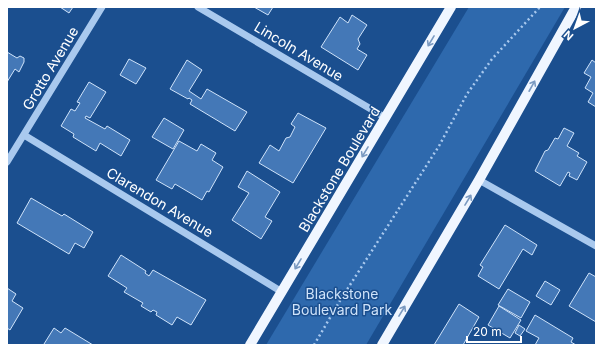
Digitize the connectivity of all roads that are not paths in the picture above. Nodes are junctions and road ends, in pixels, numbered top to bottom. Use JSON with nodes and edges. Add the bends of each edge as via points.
{"nodes":[{"id":1,"x":102,"y":7,"type":"edge"},
{"id":2,"x":198,"y":7,"type":"edge"},
{"id":3,"x":451,"y":7,"type":"edge"},
{"id":4,"x":576,"y":7,"type":"edge"},
{"id":5,"x":386,"y":118,"type":"junction"},
{"id":6,"x":24,"y":134,"type":"junction"},
{"id":7,"x":7,"y":162,"type":"edge"},
{"id":8,"x":479,"y":180,"type":"junction"},
{"id":9,"x":596,"y":246,"type":"edge"},
{"id":10,"x":282,"y":292,"type":"junction"},
{"id":11,"x":250,"y":345,"type":"edge"},
{"id":12,"x":382,"y":345,"type":"edge"}],
"edges":[{"from":1,"to":6,"type":"street","name":"Grotto Avenue"},
{"from":2,"to":5,"type":"street","name":"Lincoln Avenue"},
{"from":3,"to":5,"type":"main road","name":"Blackstone Boulevard","one_way":true},
{"from":8,"to":4,"type":"main road","one_way":true},
{"from":5,"to":10,"type":"main road","name":"Blackstone Boulevard","one_way":true},
{"from":6,"to":7,"type":"street","name":"Grotto Avenue"},
{"from":6,"to":10,"type":"street","name":"Clarendon Avenue"},
{"from":8,"to":9,"type":"street"},
{"from":12,"to":8,"type":"main road","one_way":true},
{"from":10,"to":11,"type":"main road","name":"Blackstone Boulevard"}]}
